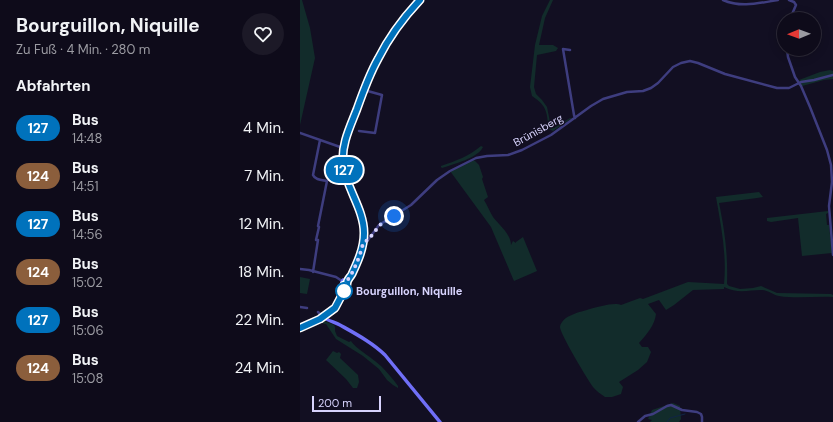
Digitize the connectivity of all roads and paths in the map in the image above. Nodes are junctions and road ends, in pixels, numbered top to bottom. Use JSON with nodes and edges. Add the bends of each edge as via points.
{"nodes":[{"id":1,"x":420,"y":0,"type":"edge"},
{"id":2,"x":723,"y":0,"type":"edge"},
{"id":3,"x":778,"y":0,"type":"edge"},
{"id":4,"x":789,"y":0,"type":"edge"},
{"id":5,"x":793,"y":12,"type":"edge"},
{"id":6,"x":570,"y":50,"type":"dead end"},
{"id":7,"x":788,"y":56,"type":"edge"},
{"id":8,"x":833,"y":75,"type":"edge"},
{"id":9,"x":799,"y":83,"type":"junction"},
{"id":10,"x":364,"y":90,"type":"junction"},
{"id":11,"x":575,"y":118,"type":"junction"},
{"id":12,"x":359,"y":131,"type":"dead end"},
{"id":13,"x":300,"y":133,"type":"edge"},
{"id":14,"x":320,"y":140,"type":"junction"},
{"id":15,"x":343,"y":148,"type":"junction"},
{"id":16,"x":363,"y":243,"type":"junction"},
{"id":17,"x":833,"y":255,"type":"edge"},
{"id":18,"x":300,"y":269,"type":"edge"},
{"id":19,"x":313,"y":272,"type":"junction"},
{"id":20,"x":345,"y":281,"type":"junction"},
{"id":21,"x":300,"y":307,"type":"edge"},
{"id":22,"x":307,"y":308,"type":"dead end"},
{"id":23,"x":318,"y":312,"type":"dead end"},
{"id":24,"x":323,"y":317,"type":"junction"},
{"id":25,"x":300,"y":328,"type":"edge"},
{"id":26,"x":440,"y":422,"type":"edge"},
{"id":27,"x":638,"y":422,"type":"edge"},
{"id":28,"x":702,"y":422,"type":"edge"}],
"edges":[{"from":1,"to":10,"type":"main road","via":[[385,45]]},
{"from":2,"to":3,"type":"street","via":[[742,5]]},
{"from":4,"to":5,"type":"street","via":[[796,6]]},
{"from":6,"to":11,"type":"street","name":"Brünisberg","via":[[563,49]]},
{"from":7,"to":9,"type":"street"},
{"from":8,"to":9,"type":"street"},
{"from":9,"to":11,"type":"street","name":"Brünisberg","via":[[785,88],[774,88],[725,74],[701,64],[681,63],[651,88],[603,99]]},
{"from":9,"to":17,"type":"street","via":[[831,165],[829,206]]},
{"from":10,"to":12,"type":"street","via":[[382,95],[375,133]]},
{"from":10,"to":15,"type":"main road"},
{"from":11,"to":16,"type":"street","name":"Brünisberg","via":[[545,138],[517,152],[504,156],[476,158],[450,170],[405,210],[380,225]]},
{"from":13,"to":14,"type":"street"},
{"from":14,"to":15,"type":"street"},
{"from":14,"to":19,"type":"street","via":[[313,175],[314,178],[327,181],[318,226]]},
{"from":15,"to":16,"type":"main road","via":[[344,170],[363,224]]},
{"from":16,"to":20,"type":"main road","via":[[352,274]]},
{"from":18,"to":19,"type":"street"},
{"from":19,"to":20,"type":"street"},
{"from":20,"to":24,"type":"main road","via":[[347,283],[337,306]]},
{"from":21,"to":22,"type":"street"},
{"from":23,"to":24,"type":"street"},
{"from":24,"to":25,"type":"main road"},
{"from":24,"to":26,"type":"main road","via":[[379,350]]},
{"from":27,"to":28,"type":"street","via":[[645,416],[671,405],[701,414]]}]}
